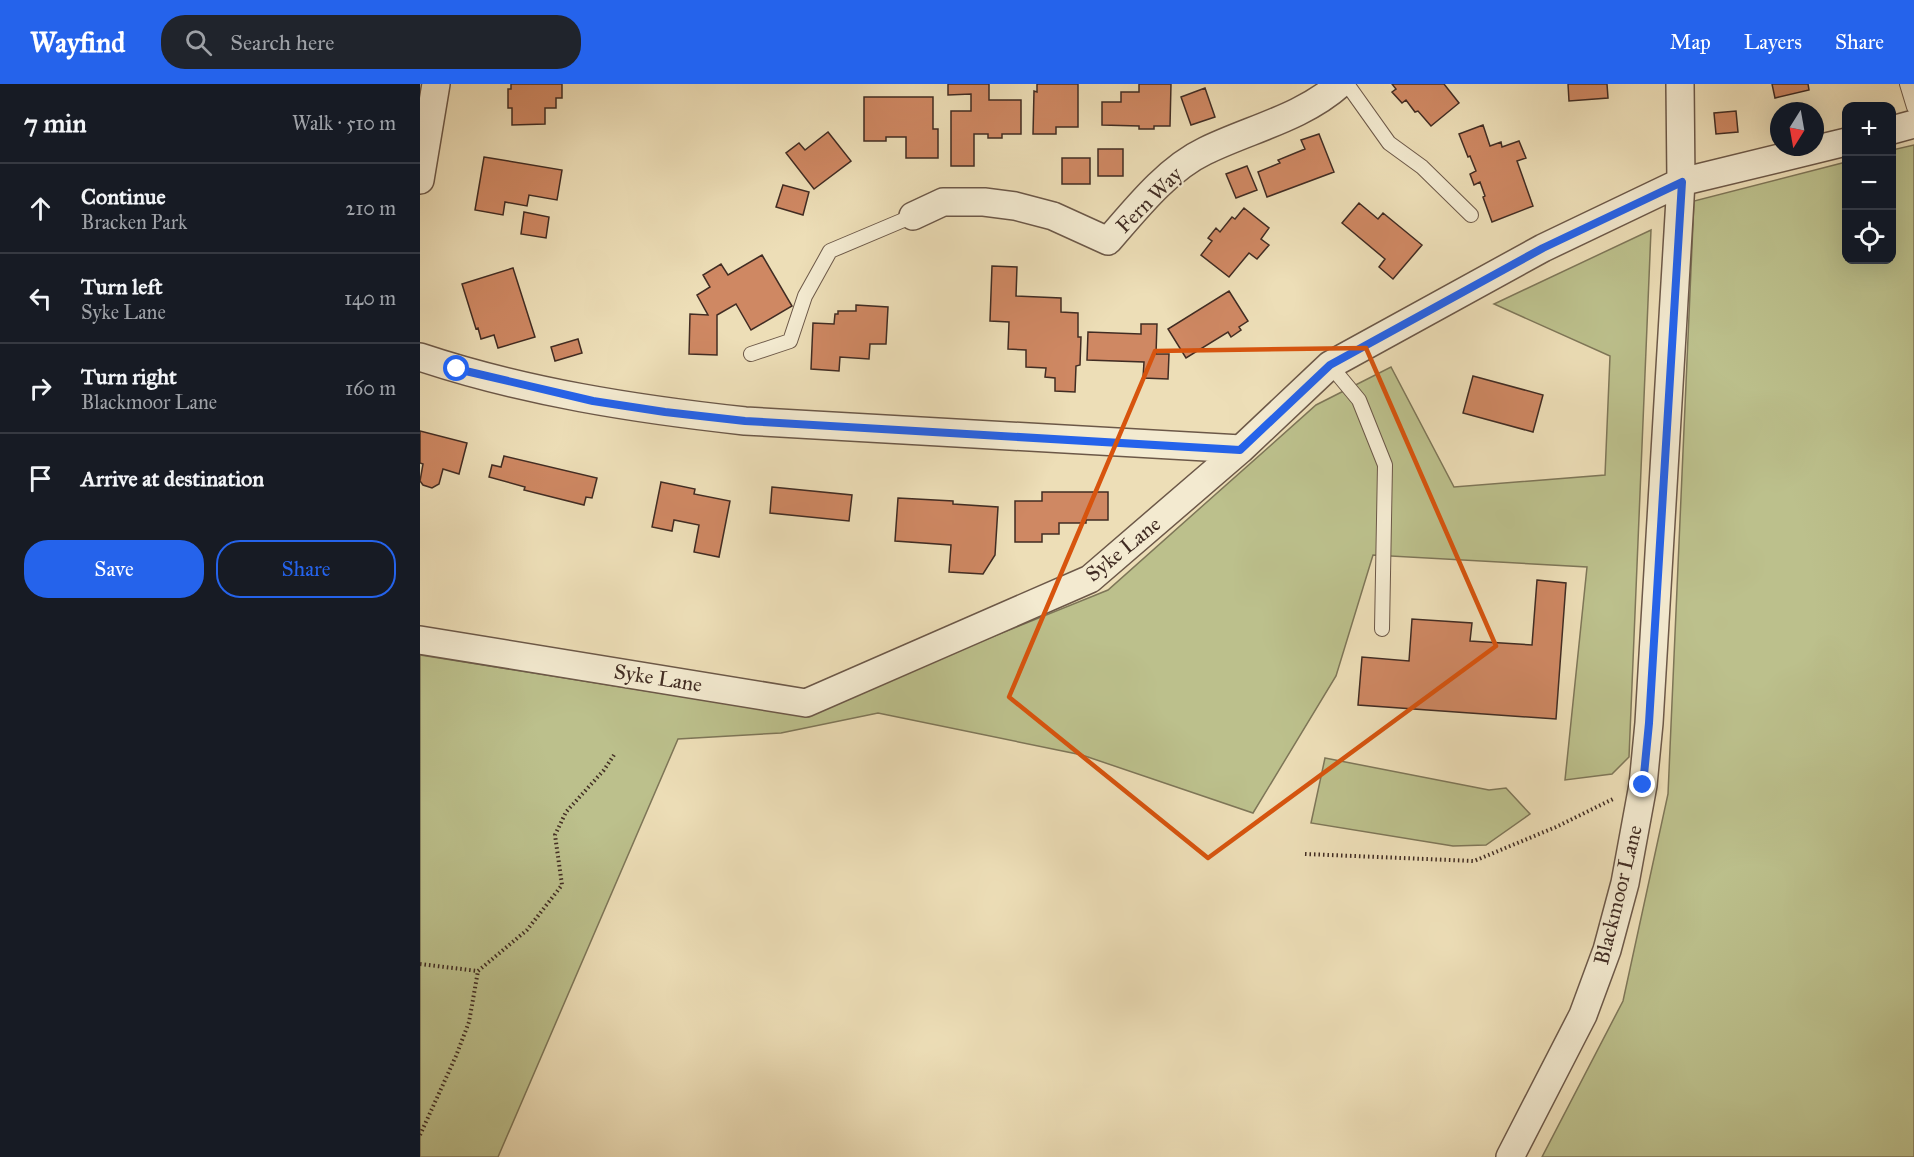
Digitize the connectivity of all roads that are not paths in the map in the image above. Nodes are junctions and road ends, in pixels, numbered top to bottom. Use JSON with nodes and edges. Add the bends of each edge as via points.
{"nodes":[{"id":1,"x":436,"y":84,"type":"edge"},
{"id":2,"x":1340,"y":84,"type":"edge"},
{"id":3,"x":1347,"y":84,"type":"edge"},
{"id":4,"x":1680,"y":84,"type":"edge"},
{"id":5,"x":1907,"y":84,"type":"edge"},
{"id":6,"x":1914,"y":107,"type":"edge"},
{"id":7,"x":1914,"y":124,"type":"edge"},
{"id":8,"x":1896,"y":129,"type":"edge"},
{"id":9,"x":1842,"y":143,"type":"edge"},
{"id":10,"x":420,"y":180,"type":"edge"},
{"id":11,"x":1682,"y":182,"type":"junction"},
{"id":12,"x":1471,"y":215,"type":"dead end"},
{"id":13,"x":913,"y":216,"type":"joint"},
{"id":14,"x":751,"y":354,"type":"dead end"},
{"id":15,"x":420,"y":357,"type":"edge"},
{"id":16,"x":1330,"y":365,"type":"junction"},
{"id":17,"x":1240,"y":450,"type":"junction"},
{"id":18,"x":1383,"y":629,"type":"dead end"},
{"id":19,"x":420,"y":640,"type":"edge"},
{"id":20,"x":1510,"y":1157,"type":"edge"}],
"edges":[{"from":1,"to":10,"type":"street"},
{"from":2,"to":13,"type":"street","name":"Fern Way","via":[[1286,117],[1203,152],[1143,200],[1108,241],[1053,216],[984,202],[944,202]]},
{"from":3,"to":12,"type":"lane","via":[[1389,142],[1422,167]]},
{"from":4,"to":11,"type":"street","name":"Blackmoor Lane"},
{"from":5,"to":6,"type":"lane"},
{"from":7,"to":8,"type":"street"},
{"from":9,"to":11,"type":"street","name":"Syke Lane"},
{"from":11,"to":16,"type":"street","name":"Syke Lane","via":[[1543,248]]},
{"from":11,"to":20,"type":"street","name":"Blackmoor Lane","via":[[1643,785],[1625,883],[1607,950],[1583,1015]]},
{"from":13,"to":14,"type":"lane","via":[[830,251],[805,296],[790,341]]},
{"from":15,"to":17,"type":"street","via":[[593,401],[665,412],[745,421]]},
{"from":16,"to":17,"type":"street","name":"Syke Lane"},
{"from":16,"to":18,"type":"lane","via":[[1359,400],[1385,465]]},
{"from":17,"to":19,"type":"street","name":"Syke Lane","via":[[1090,579],[806,703]]}]}
